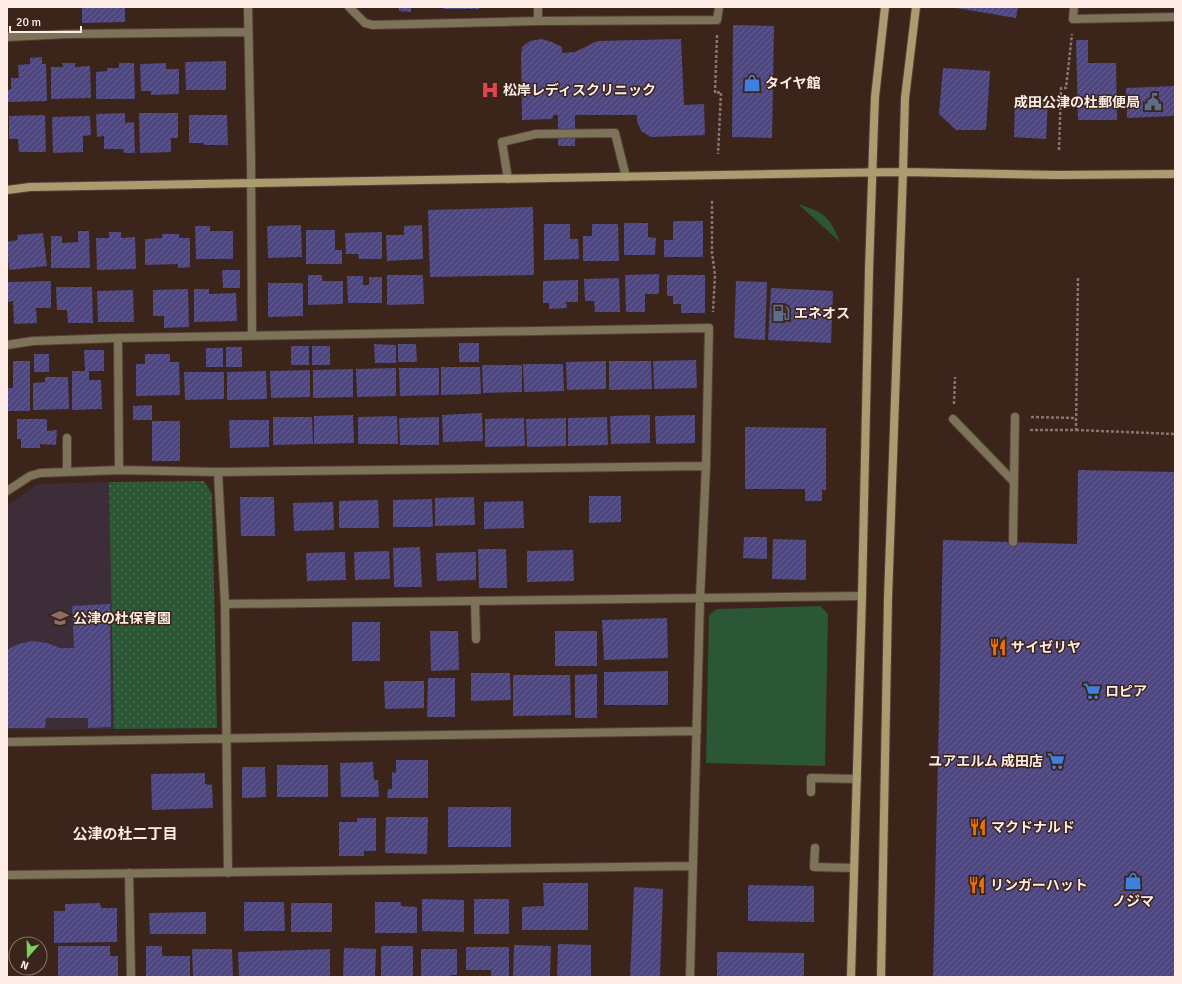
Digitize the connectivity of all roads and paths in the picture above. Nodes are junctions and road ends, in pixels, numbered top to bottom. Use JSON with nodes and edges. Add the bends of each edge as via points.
{"nodes":[{"id":1,"x":248,"y":7,"type":"edge"},
{"id":2,"x":350,"y":7,"type":"edge"},
{"id":3,"x":538,"y":7,"type":"edge"},
{"id":4,"x":720,"y":7,"type":"edge"},
{"id":5,"x":885,"y":7,"type":"edge"},
{"id":6,"x":916,"y":7,"type":"edge"},
{"id":7,"x":1074,"y":7,"type":"edge"},
{"id":8,"x":1175,"y":17,"type":"edge"},
{"id":9,"x":1074,"y":19,"type":"junction"},
{"id":10,"x":717,"y":20,"type":"junction"},
{"id":11,"x":538,"y":21,"type":"junction"},
{"id":12,"x":248,"y":32,"type":"junction"},
{"id":13,"x":7,"y":37,"type":"edge"},
{"id":14,"x":1060,"y":150,"type":"dead end"},
{"id":15,"x":718,"y":154,"type":"dead end"},
{"id":16,"x":903,"y":172,"type":"junction"},
{"id":17,"x":872,"y":173,"type":"junction"},
{"id":18,"x":1175,"y":174,"type":"edge"},
{"id":19,"x":626,"y":177,"type":"junction"},
{"id":20,"x":508,"y":179,"type":"junction"},
{"id":21,"x":251,"y":184,"type":"junction"},
{"id":22,"x":7,"y":190,"type":"edge"},
{"id":23,"x":712,"y":201,"type":"dead end"},
{"id":24,"x":1078,"y":278,"type":"dead end"},
{"id":25,"x":709,"y":328,"type":"junction"},
{"id":26,"x":252,"y":335,"type":"junction"},
{"id":27,"x":118,"y":338,"type":"junction"},
{"id":28,"x":7,"y":345,"type":"edge"},
{"id":29,"x":955,"y":377,"type":"dead end"},
{"id":30,"x":1015,"y":417,"type":"joint"},
{"id":31,"x":1076,"y":418,"type":"junction"},
{"id":32,"x":953,"y":419,"type":"joint"},
{"id":33,"x":1024,"y":430,"type":"dead end"},
{"id":34,"x":1076,"y":430,"type":"junction"},
{"id":35,"x":1175,"y":434,"type":"edge"},
{"id":36,"x":67,"y":438,"type":"dead end"},
{"id":37,"x":706,"y":466,"type":"junction"},
{"id":38,"x":119,"y":470,"type":"junction"},
{"id":39,"x":67,"y":472,"type":"junction"},
{"id":40,"x":218,"y":472,"type":"junction"},
{"id":41,"x":1014,"y":482,"type":"junction"},
{"id":42,"x":7,"y":491,"type":"edge"},
{"id":43,"x":1013,"y":542,"type":"dead end"},
{"id":44,"x":862,"y":596,"type":"junction"},
{"id":45,"x":700,"y":599,"type":"junction"},
{"id":46,"x":475,"y":601,"type":"junction"},
{"id":47,"x":225,"y":604,"type":"junction"},
{"id":48,"x":476,"y":639,"type":"dead end"},
{"id":49,"x":697,"y":731,"type":"junction"},
{"id":50,"x":227,"y":739,"type":"junction"},
{"id":51,"x":7,"y":742,"type":"edge"},
{"id":52,"x":857,"y":779,"type":"junction"},
{"id":53,"x":811,"y":792,"type":"dead end"},
{"id":54,"x":815,"y":848,"type":"dead end"},
{"id":55,"x":692,"y":866,"type":"junction"},
{"id":56,"x":854,"y":868,"type":"junction"},
{"id":57,"x":129,"y":873,"type":"junction"},
{"id":58,"x":228,"y":873,"type":"junction"},
{"id":59,"x":7,"y":875,"type":"edge"},
{"id":60,"x":130,"y":977,"type":"edge"},
{"id":61,"x":690,"y":977,"type":"edge"},
{"id":62,"x":851,"y":977,"type":"edge"},
{"id":63,"x":881,"y":977,"type":"edge"}],
"edges":[{"from":1,"to":12,"type":"street"},
{"from":2,"to":11,"type":"street","via":[[365,23],[373,25]]},
{"from":3,"to":11,"type":"street"},
{"from":4,"to":10,"type":"street"},
{"from":5,"to":17,"type":"street","via":[[875,97]]},
{"from":6,"to":16,"type":"street","via":[[905,98]]},
{"from":7,"to":9,"type":"street"},
{"from":8,"to":9,"type":"street"},
{"from":9,"to":14,"type":"path","via":[[1066,88],[1061,88]]},
{"from":10,"to":11,"type":"street"},
{"from":10,"to":15,"type":"path","via":[[715,92],[721,92]]},
{"from":12,"to":13,"type":"street"},
{"from":12,"to":21,"type":"street"},
{"from":16,"to":17,"type":"street"},
{"from":16,"to":18,"type":"street"},
{"from":16,"to":63,"type":"street","via":[[888,599]]},
{"from":17,"to":19,"type":"street"},
{"from":17,"to":44,"type":"street"},
{"from":19,"to":20,"type":"street"},
{"from":19,"to":20,"type":"street","via":[[615,133],[536,134],[502,142]]},
{"from":20,"to":21,"type":"street"},
{"from":21,"to":22,"type":"street","via":[[30,187]]},
{"from":21,"to":26,"type":"street"},
{"from":23,"to":25,"type":"path","via":[[712,254],[715,276],[713,319]]},
{"from":24,"to":31,"type":"path"},
{"from":25,"to":26,"type":"street"},
{"from":25,"to":37,"type":"street"},
{"from":26,"to":27,"type":"street"},
{"from":27,"to":28,"type":"street","via":[[33,341]]},
{"from":27,"to":38,"type":"street"},
{"from":29,"to":32,"type":"path"},
{"from":30,"to":31,"type":"path"},
{"from":30,"to":41,"type":"street"},
{"from":31,"to":34,"type":"path"},
{"from":32,"to":41,"type":"street"},
{"from":33,"to":34,"type":"path"},
{"from":34,"to":35,"type":"path"},
{"from":36,"to":39,"type":"street"},
{"from":37,"to":40,"type":"street"},
{"from":37,"to":45,"type":"street"},
{"from":38,"to":39,"type":"street"},
{"from":38,"to":40,"type":"street"},
{"from":39,"to":42,"type":"street","via":[[30,476]]},
{"from":40,"to":47,"type":"street"},
{"from":41,"to":43,"type":"street"},
{"from":44,"to":45,"type":"street"},
{"from":44,"to":52,"type":"street"},
{"from":45,"to":46,"type":"street"},
{"from":45,"to":49,"type":"street"},
{"from":46,"to":47,"type":"street"},
{"from":46,"to":48,"type":"street"},
{"from":47,"to":50,"type":"street"},
{"from":49,"to":50,"type":"street"},
{"from":49,"to":55,"type":"street"},
{"from":50,"to":51,"type":"street"},
{"from":50,"to":58,"type":"street"},
{"from":52,"to":53,"type":"street","via":[[811,778]]},
{"from":52,"to":56,"type":"street"},
{"from":54,"to":56,"type":"street","via":[[814,867]]},
{"from":55,"to":58,"type":"street"},
{"from":55,"to":61,"type":"street"},
{"from":56,"to":62,"type":"street"},
{"from":57,"to":58,"type":"street"},
{"from":57,"to":59,"type":"street"},
{"from":57,"to":60,"type":"street"}]}
